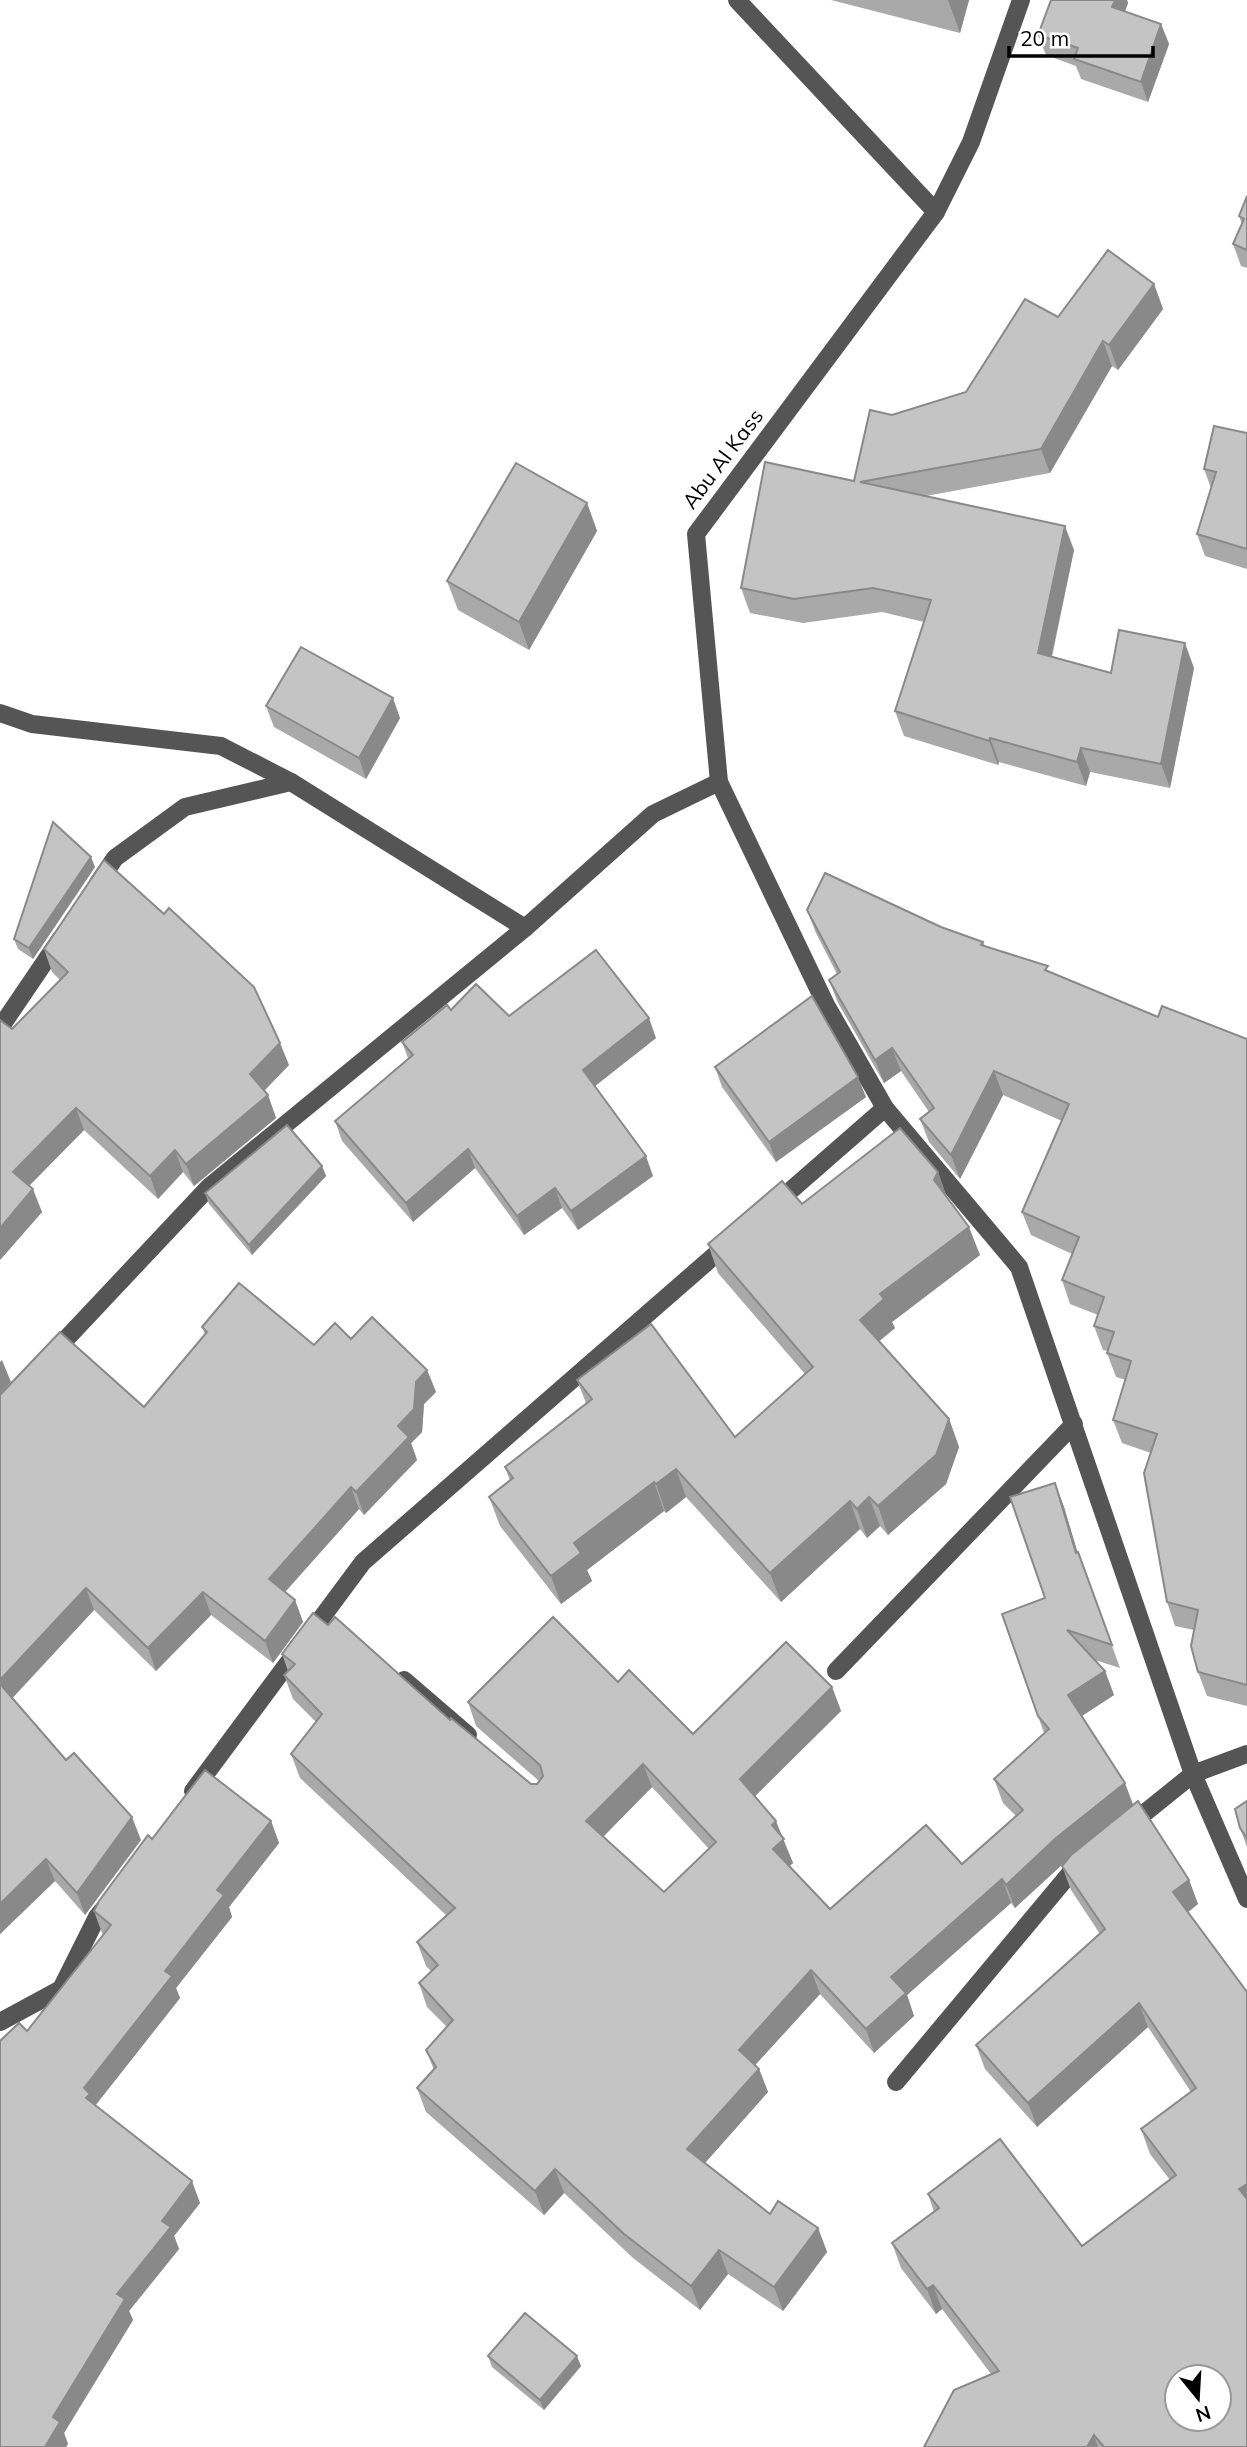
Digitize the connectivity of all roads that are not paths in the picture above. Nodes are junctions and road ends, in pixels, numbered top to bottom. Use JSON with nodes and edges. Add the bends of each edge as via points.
{"nodes":[{"id":1,"x":737,"y":0,"type":"edge"},
{"id":2,"x":1021,"y":0,"type":"edge"},
{"id":3,"x":936,"y":212,"type":"junction"},
{"id":4,"x":0,"y":713,"type":"edge"},
{"id":5,"x":291,"y":782,"type":"junction"},
{"id":6,"x":719,"y":782,"type":"junction"},
{"id":7,"x":84,"y":904,"type":"edge"},
{"id":8,"x":69,"y":926,"type":"edge"},
{"id":9,"x":525,"y":928,"type":"junction"},
{"id":10,"x":0,"y":1028,"type":"edge"},
{"id":11,"x":885,"y":1108,"type":"junction"},
{"id":12,"x":38,"y":1369,"type":"edge"},
{"id":13,"x":1074,"y":1424,"type":"junction"},
{"id":14,"x":326,"y":1610,"type":"junction"},
{"id":15,"x":343,"y":1627,"type":"edge"},
{"id":16,"x":836,"y":1671,"type":"dead end"},
{"id":17,"x":395,"y":1672,"type":"edge"},
{"id":18,"x":478,"y":1743,"type":"edge"},
{"id":19,"x":1247,"y":1754,"type":"edge"},
{"id":20,"x":1193,"y":1774,"type":"junction"},
{"id":21,"x":183,"y":1804,"type":"edge"},
{"id":22,"x":1112,"y":1839,"type":"edge"},
{"id":23,"x":1092,"y":1855,"type":"edge"},
{"id":24,"x":120,"y":1887,"type":"edge"},
{"id":25,"x":1247,"y":1899,"type":"edge"},
{"id":26,"x":0,"y":2022,"type":"edge"},
{"id":27,"x":896,"y":2082,"type":"dead end"}],
"edges":[{"from":1,"to":3,"type":"street"},
{"from":2,"to":3,"type":"street","name":"Abu Al Kass","via":[[971,142]]},
{"from":3,"to":6,"type":"street","name":"Abu Al Kass","via":[[696,534]]},
{"from":4,"to":5,"type":"street","via":[[32,724],[221,746]]},
{"from":5,"to":7,"type":"street","via":[[185,807],[115,858]]},
{"from":5,"to":9,"type":"street"},
{"from":6,"to":9,"type":"street","via":[[653,814]]},
{"from":6,"to":11,"type":"street","via":[[826,1005]]},
{"from":8,"to":10,"type":"street"},
{"from":9,"to":12,"type":"street","via":[[209,1187]]},
{"from":11,"to":13,"type":"street","via":[[1019,1267]]},
{"from":11,"to":14,"type":"street","via":[[363,1562]]},
{"from":13,"to":16,"type":"street"},
{"from":13,"to":20,"type":"street"},
{"from":14,"to":15,"type":"street"},
{"from":14,"to":21,"type":"street"},
{"from":17,"to":18,"type":"street"},
{"from":19,"to":20,"type":"street"},
{"from":20,"to":22,"type":"street"},
{"from":20,"to":25,"type":"street"},
{"from":23,"to":27,"type":"street","via":[[1072,1871]]},
{"from":24,"to":26,"type":"street","via":[[97,1917],[61,1989]]}]}
